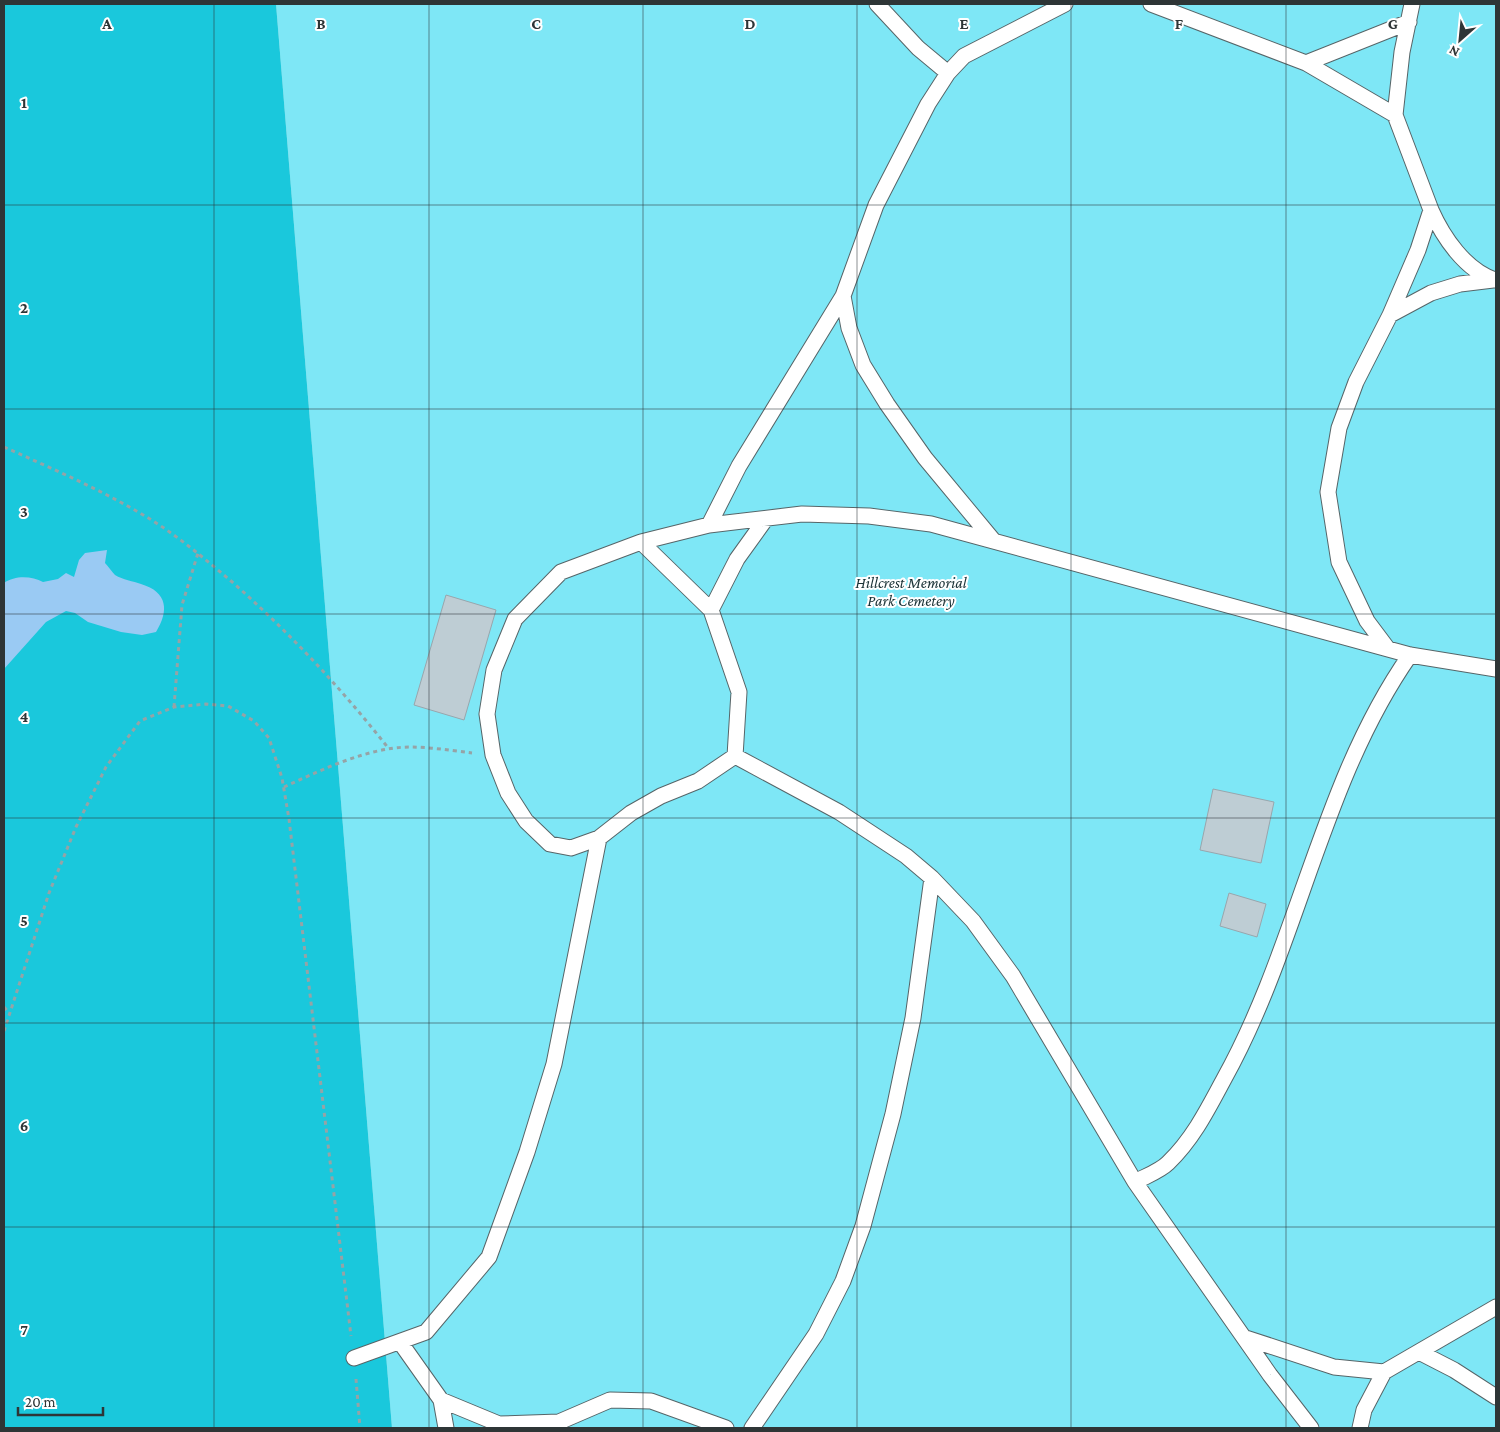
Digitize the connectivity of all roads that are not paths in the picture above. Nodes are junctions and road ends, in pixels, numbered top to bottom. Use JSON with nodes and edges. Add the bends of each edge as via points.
{"nodes":[{"id":1,"x":877,"y":4,"type":"edge"},
{"id":2,"x":1065,"y":4,"type":"edge"},
{"id":3,"x":1151,"y":4,"type":"edge"},
{"id":4,"x":1412,"y":4,"type":"edge"},
{"id":5,"x":1409,"y":22,"type":"junction"},
{"id":6,"x":1306,"y":63,"type":"junction"},
{"id":7,"x":948,"y":73,"type":"junction"},
{"id":8,"x":1395,"y":115,"type":"junction"},
{"id":9,"x":1431,"y":210,"type":"junction"},
{"id":10,"x":1494,"y":280,"type":"edge"},
{"id":11,"x":843,"y":296,"type":"junction"},
{"id":12,"x":1390,"y":315,"type":"junction"},
{"id":13,"x":765,"y":520,"type":"junction"},
{"id":14,"x":709,"y":525,"type":"junction"},
{"id":15,"x":993,"y":540,"type":"junction"},
{"id":16,"x":641,"y":542,"type":"junction"},
{"id":17,"x":711,"y":610,"type":"junction"},
{"id":18,"x":1388,"y":649,"type":"junction"},
{"id":19,"x":1410,"y":655,"type":"junction"},
{"id":20,"x":1496,"y":669,"type":"edge"},
{"id":21,"x":734,"y":756,"type":"junction"},
{"id":22,"x":599,"y":838,"type":"junction"},
{"id":23,"x":932,"y":878,"type":"junction"},
{"id":24,"x":1136,"y":1182,"type":"junction"},
{"id":25,"x":1496,"y":1307,"type":"edge"},
{"id":26,"x":1246,"y":1338,"type":"junction"},
{"id":27,"x":400,"y":1342,"type":"junction"},
{"id":28,"x":1419,"y":1352,"type":"junction"},
{"id":29,"x":354,"y":1358,"type":"road end"},
{"id":30,"x":1384,"y":1372,"type":"junction"},
{"id":31,"x":1496,"y":1397,"type":"edge"},
{"id":32,"x":441,"y":1400,"type":"junction"},
{"id":33,"x":446,"y":1428,"type":"edge"},
{"id":34,"x":726,"y":1428,"type":"edge"},
{"id":35,"x":752,"y":1428,"type":"edge"},
{"id":36,"x":1311,"y":1428,"type":"edge"},
{"id":37,"x":1360,"y":1428,"type":"edge"}],
"edges":[{"from":1,"to":7,"type":"lane","via":[[918,48]]},
{"from":2,"to":7,"type":"lane","via":[[964,56]]},
{"from":3,"to":6,"type":"lane"},
{"from":4,"to":5,"type":"lane"},
{"from":5,"to":6,"type":"lane"},
{"from":5,"to":8,"type":"lane"},
{"from":6,"to":8,"type":"lane"},
{"from":7,"to":11,"type":"lane","via":[[928,104],[876,205]]},
{"from":8,"to":9,"type":"lane"},
{"from":9,"to":10,"type":"lane","via":[[1440,231],[1454,248],[1471,265]]},
{"from":9,"to":12,"type":"lane"},
{"from":10,"to":12,"type":"lane","via":[[1460,284],[1438,291]]},
{"from":11,"to":14,"type":"lane","via":[[739,466]]},
{"from":11,"to":15,"type":"lane","via":[[849,328],[864,365],[887,404],[924,458]]},
{"from":12,"to":18,"type":"lane","via":[[1356,382],[1339,428],[1328,492],[1339,562],[1367,621]]},
{"from":13,"to":14,"type":"lane"},
{"from":13,"to":15,"type":"lane","via":[[802,514],[869,516],[931,524]]},
{"from":13,"to":17,"type":"lane","via":[[737,559]]},
{"from":14,"to":16,"type":"lane"},
{"from":15,"to":18,"type":"lane"},
{"from":16,"to":17,"type":"lane"},
{"from":16,"to":22,"type":"lane","via":[[561,572],[515,619],[494,670],[487,714],[493,755],[508,792],[526,822],[550,844],[571,848]]},
{"from":17,"to":21,"type":"lane","via":[[739,692]]},
{"from":18,"to":19,"type":"lane"},
{"from":19,"to":20,"type":"lane"},
{"from":19,"to":24,"type":"lane","via":[[1389,685],[1351,766],[1275,971],[1241,1048],[1194,1134],[1167,1165]]},
{"from":21,"to":22,"type":"lane","via":[[698,781],[631,813]]},
{"from":21,"to":23,"type":"lane","via":[[839,812],[906,856]]},
{"from":22,"to":27,"type":"lane","via":[[554,1064],[490,1257],[426,1332]]},
{"from":23,"to":24,"type":"lane","via":[[973,922],[1013,976]]},
{"from":23,"to":35,"type":"lane","via":[[913,1018],[893,1114],[863,1226],[843,1281],[816,1334]]},
{"from":24,"to":26,"type":"lane"},
{"from":25,"to":28,"type":"lane"},
{"from":26,"to":30,"type":"lane","via":[[1334,1367]]},
{"from":26,"to":36,"type":"lane"},
{"from":27,"to":29,"type":"lane"},
{"from":27,"to":32,"type":"lane"},
{"from":28,"to":30,"type":"lane"},
{"from":28,"to":31,"type":"lane"},
{"from":30,"to":37,"type":"lane","via":[[1364,1410]]},
{"from":32,"to":33,"type":"lane"},
{"from":32,"to":34,"type":"lane","via":[[499,1424],[559,1422],[610,1400],[651,1402]]}]}
